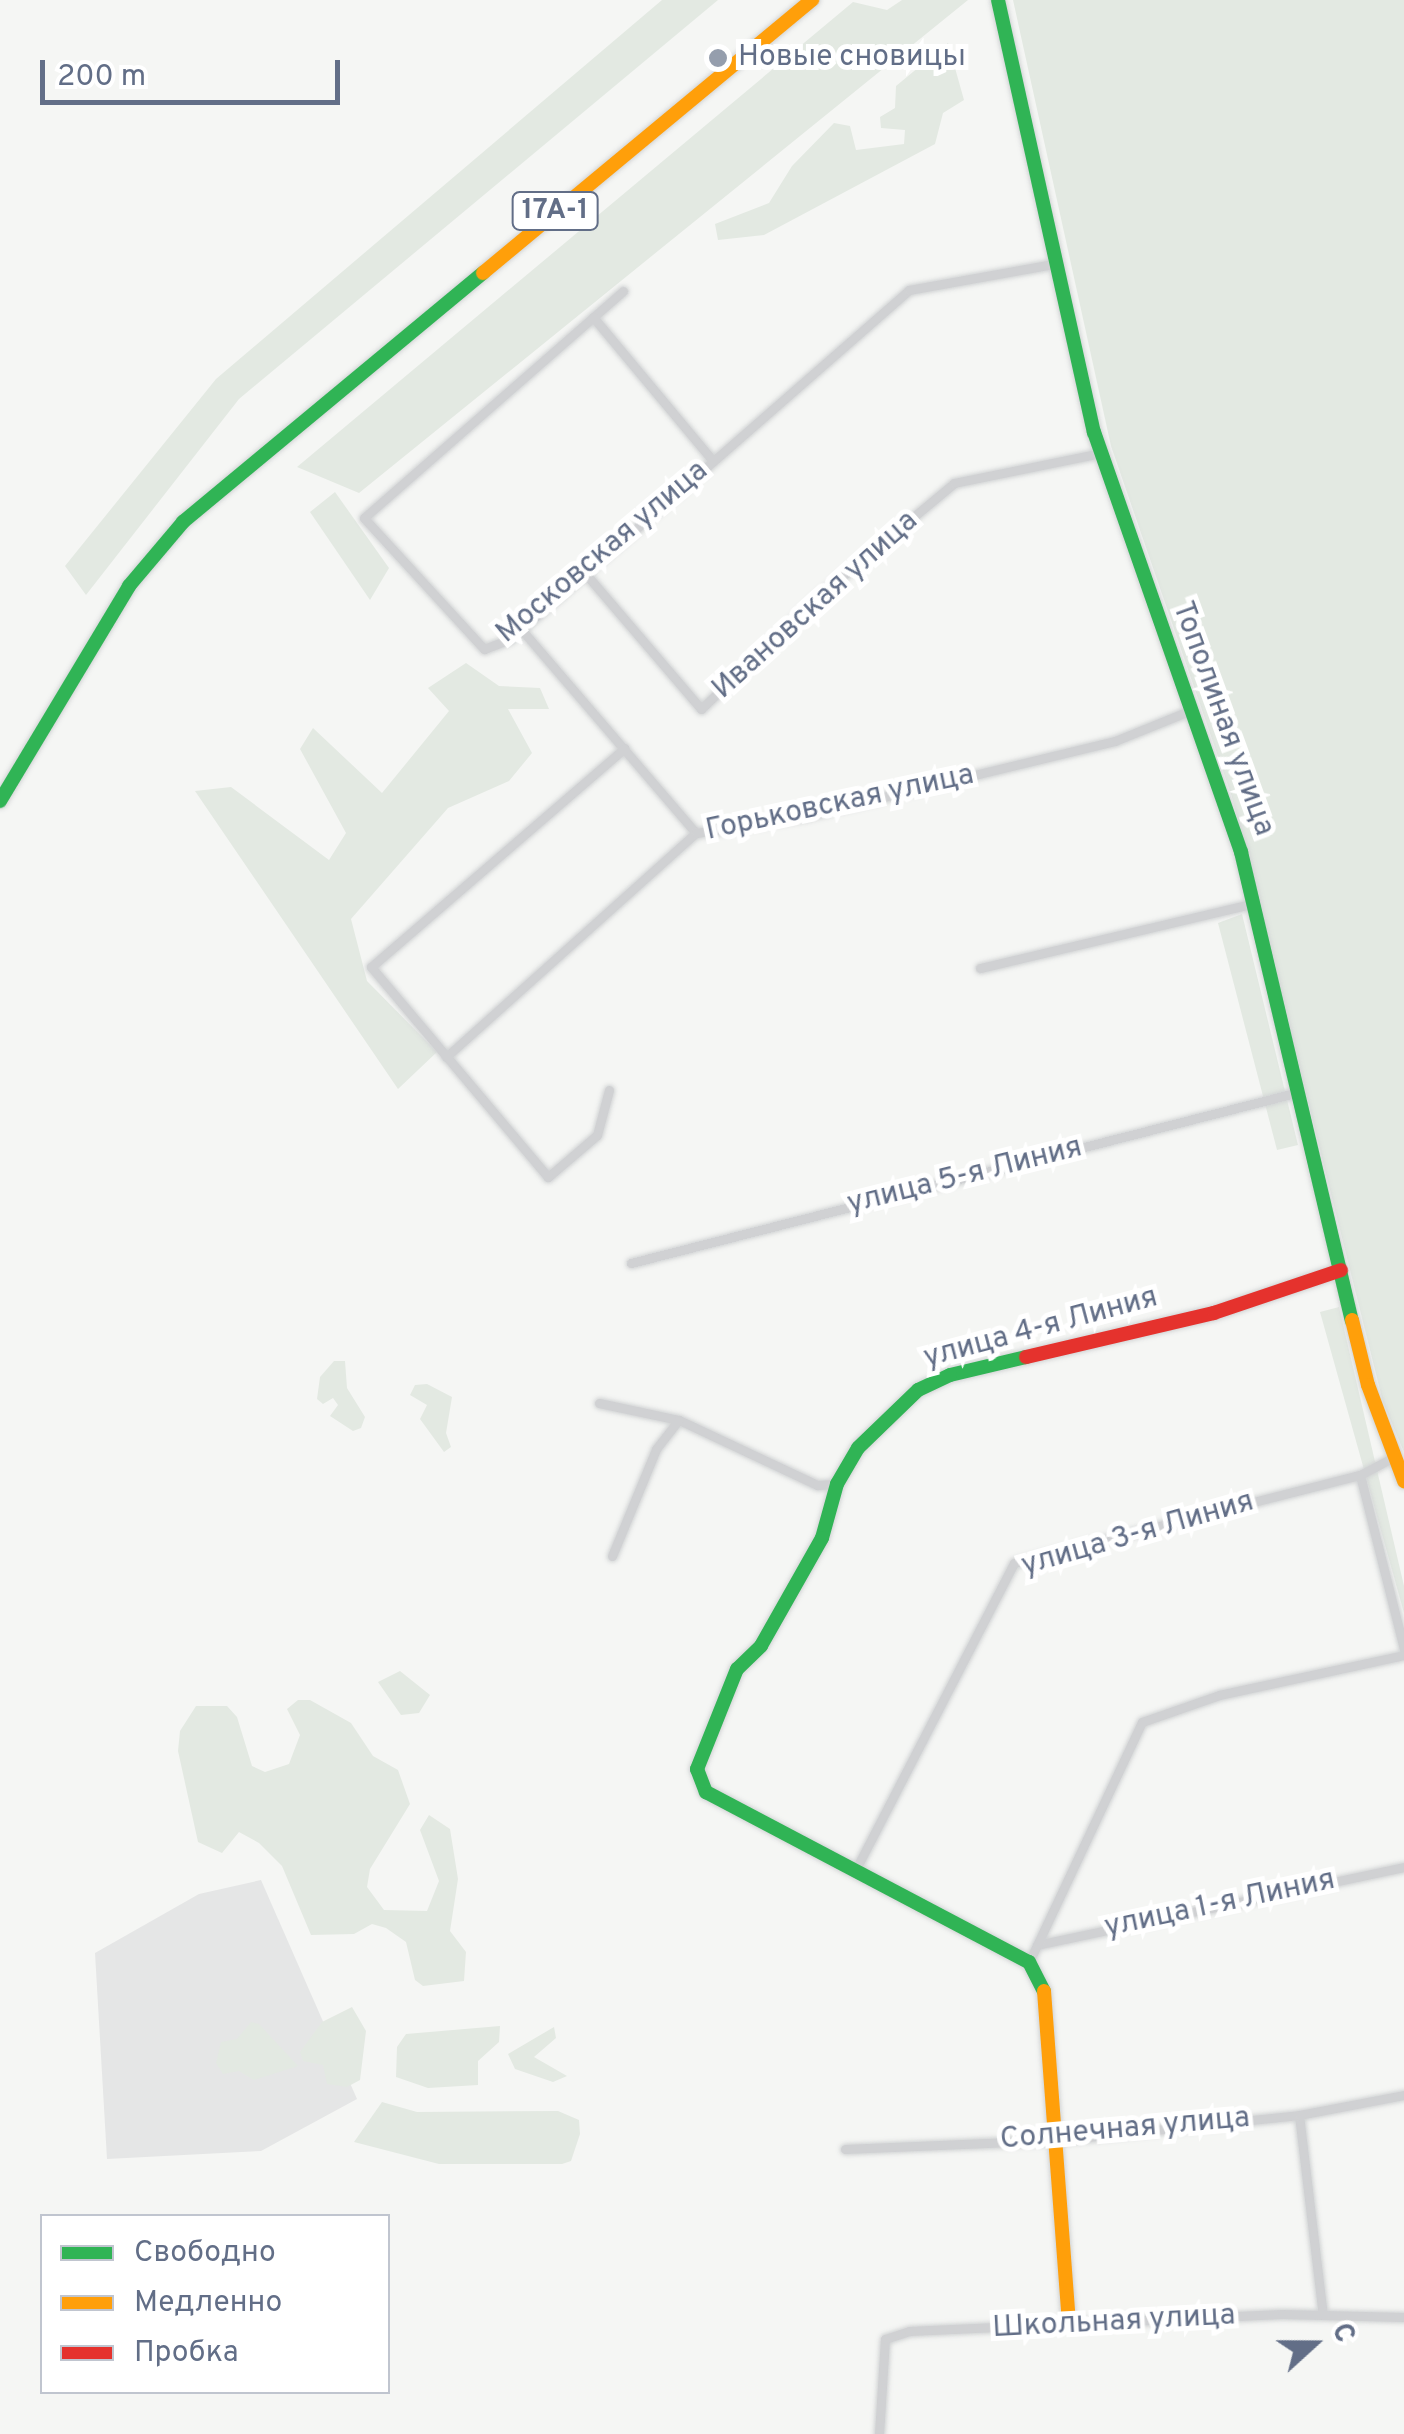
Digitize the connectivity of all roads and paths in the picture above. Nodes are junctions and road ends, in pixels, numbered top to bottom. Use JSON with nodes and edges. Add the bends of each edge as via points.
{"nodes":[{"id":1,"x":812,"y":0,"type":"edge"},
{"id":2,"x":998,"y":0,"type":"edge"},
{"id":3,"x":1059,"y":263,"type":"junction"},
{"id":4,"x":623,"y":291,"type":"dead end"},
{"id":5,"x":593,"y":318,"type":"junction"},
{"id":6,"x":1100,"y":454,"type":"junction"},
{"id":7,"x":713,"y":461,"type":"junction"},
{"id":8,"x":585,"y":573,"type":"junction"},
{"id":9,"x":521,"y":629,"type":"junction"},
{"id":10,"x":1188,"y":711,"type":"junction"},
{"id":11,"x":624,"y":748,"type":"junction"},
{"id":12,"x":0,"y":801,"type":"edge"},
{"id":13,"x":696,"y":833,"type":"junction"},
{"id":14,"x":1254,"y":903,"type":"junction"},
{"id":15,"x":980,"y":968,"type":"dead end"},
{"id":16,"x":446,"y":1056,"type":"junction"},
{"id":17,"x":609,"y":1090,"type":"dead end"},
{"id":18,"x":1300,"y":1092,"type":"junction"},
{"id":19,"x":631,"y":1263,"type":"dead end"},
{"id":20,"x":1341,"y":1270,"type":"junction"},
{"id":21,"x":599,"y":1402,"type":"dead end"},
{"id":22,"x":678,"y":1420,"type":"junction"},
{"id":23,"x":1392,"y":1458,"type":"junction"},
{"id":24,"x":1360,"y":1476,"type":"junction"},
{"id":25,"x":1404,"y":1481,"type":"edge"},
{"id":26,"x":837,"y":1484,"type":"junction"},
{"id":27,"x":612,"y":1556,"type":"dead end"},
{"id":28,"x":1404,"y":1652,"type":"edge"},
{"id":29,"x":1404,"y":1867,"type":"edge"},
{"id":30,"x":856,"y":1869,"type":"junction"},
{"id":31,"x":1037,"y":1945,"type":"junction"},
{"id":32,"x":1029,"y":1962,"type":"junction"},
{"id":33,"x":1404,"y":2096,"type":"edge"},
{"id":34,"x":1299,"y":2115,"type":"junction"},
{"id":35,"x":1058,"y":2140,"type":"junction"},
{"id":36,"x":844,"y":2149,"type":"dead end"},
{"id":37,"x":1323,"y":2315,"type":"junction"},
{"id":38,"x":1404,"y":2317,"type":"edge"},
{"id":39,"x":1069,"y":2322,"type":"junction"},
{"id":40,"x":879,"y":2434,"type":"edge"}],
"edges":[{"from":1,"to":12,"type":"street","number":"17А-1","via":[[183,522],[129,586]]},
{"from":2,"to":3,"type":"street","name":"Тополиная улица"},
{"from":3,"to":6,"type":"street","name":"Тополиная улица"},
{"from":3,"to":7,"type":"street","name":"Московская улица","via":[[909,290]]},
{"from":4,"to":5,"type":"street","name":"Московская улица"},
{"from":5,"to":7,"type":"street"},
{"from":5,"to":9,"type":"street","name":"Московская улица","via":[[364,518],[484,649]]},
{"from":6,"to":8,"type":"street","name":"Ивановская улица","via":[[954,484],[821,594],[701,709]]},
{"from":6,"to":10,"type":"street","name":"Тополиная улица"},
{"from":7,"to":8,"type":"street","name":"Московская улица"},
{"from":8,"to":9,"type":"street","name":"Московская улица"},
{"from":9,"to":11,"type":"street"},
{"from":10,"to":13,"type":"street","name":"Горьковская улица","via":[[1115,741],[805,816]]},
{"from":10,"to":14,"type":"street","name":"Тополиная улица"},
{"from":11,"to":13,"type":"street"},
{"from":11,"to":16,"type":"street","via":[[370,966]]},
{"from":13,"to":16,"type":"street","name":"Горьковская улица"},
{"from":14,"to":15,"type":"street"},
{"from":14,"to":18,"type":"street","name":"Тополиная улица"},
{"from":16,"to":17,"type":"street","via":[[548,1177],[597,1135]]},
{"from":18,"to":19,"type":"street","name":"улица 5-я Линия"},
{"from":18,"to":20,"type":"street","name":"Тополиная улица"},
{"from":20,"to":23,"type":"street","name":"Тополиная улица"},
{"from":20,"to":26,"type":"street","name":"улица 4-я Линия","via":[[1214,1313],[931,1381],[869,1431]]},
{"from":21,"to":22,"type":"street"},
{"from":22,"to":26,"type":"street","via":[[817,1484]]},
{"from":22,"to":27,"type":"street","via":[[656,1450]]},
{"from":23,"to":24,"type":"street","name":"улица 3-я Линия"},
{"from":23,"to":25,"type":"street","name":"Тополиная улица"},
{"from":24,"to":28,"type":"street"},
{"from":24,"to":30,"type":"street","name":"улица 3-я Линия","via":[[1014,1563]]},
{"from":26,"to":30,"type":"street","name":"улица 4-я Линия","via":[[822,1538],[761,1646],[738,1669],[698,1769],[706,1792]]},
{"from":28,"to":31,"type":"street","via":[[1219,1695],[1142,1722]]},
{"from":29,"to":31,"type":"street","name":"улица 1-я Линия"},
{"from":30,"to":32,"type":"street"},
{"from":31,"to":32,"type":"street"},
{"from":32,"to":35,"type":"street","via":[[1044,1986]]},
{"from":33,"to":34,"type":"street","name":"Солнечная улица"},
{"from":34,"to":35,"type":"street","name":"Солнечная улица"},
{"from":34,"to":37,"type":"street"},
{"from":35,"to":36,"type":"street","name":"Солнечная улица"},
{"from":35,"to":39,"type":"street"},
{"from":37,"to":38,"type":"street","name":"Школьная улица"},
{"from":37,"to":39,"type":"street","name":"Школьная улица"},
{"from":39,"to":40,"type":"street","name":"Школьная улица","via":[[885,2339]]}]}
